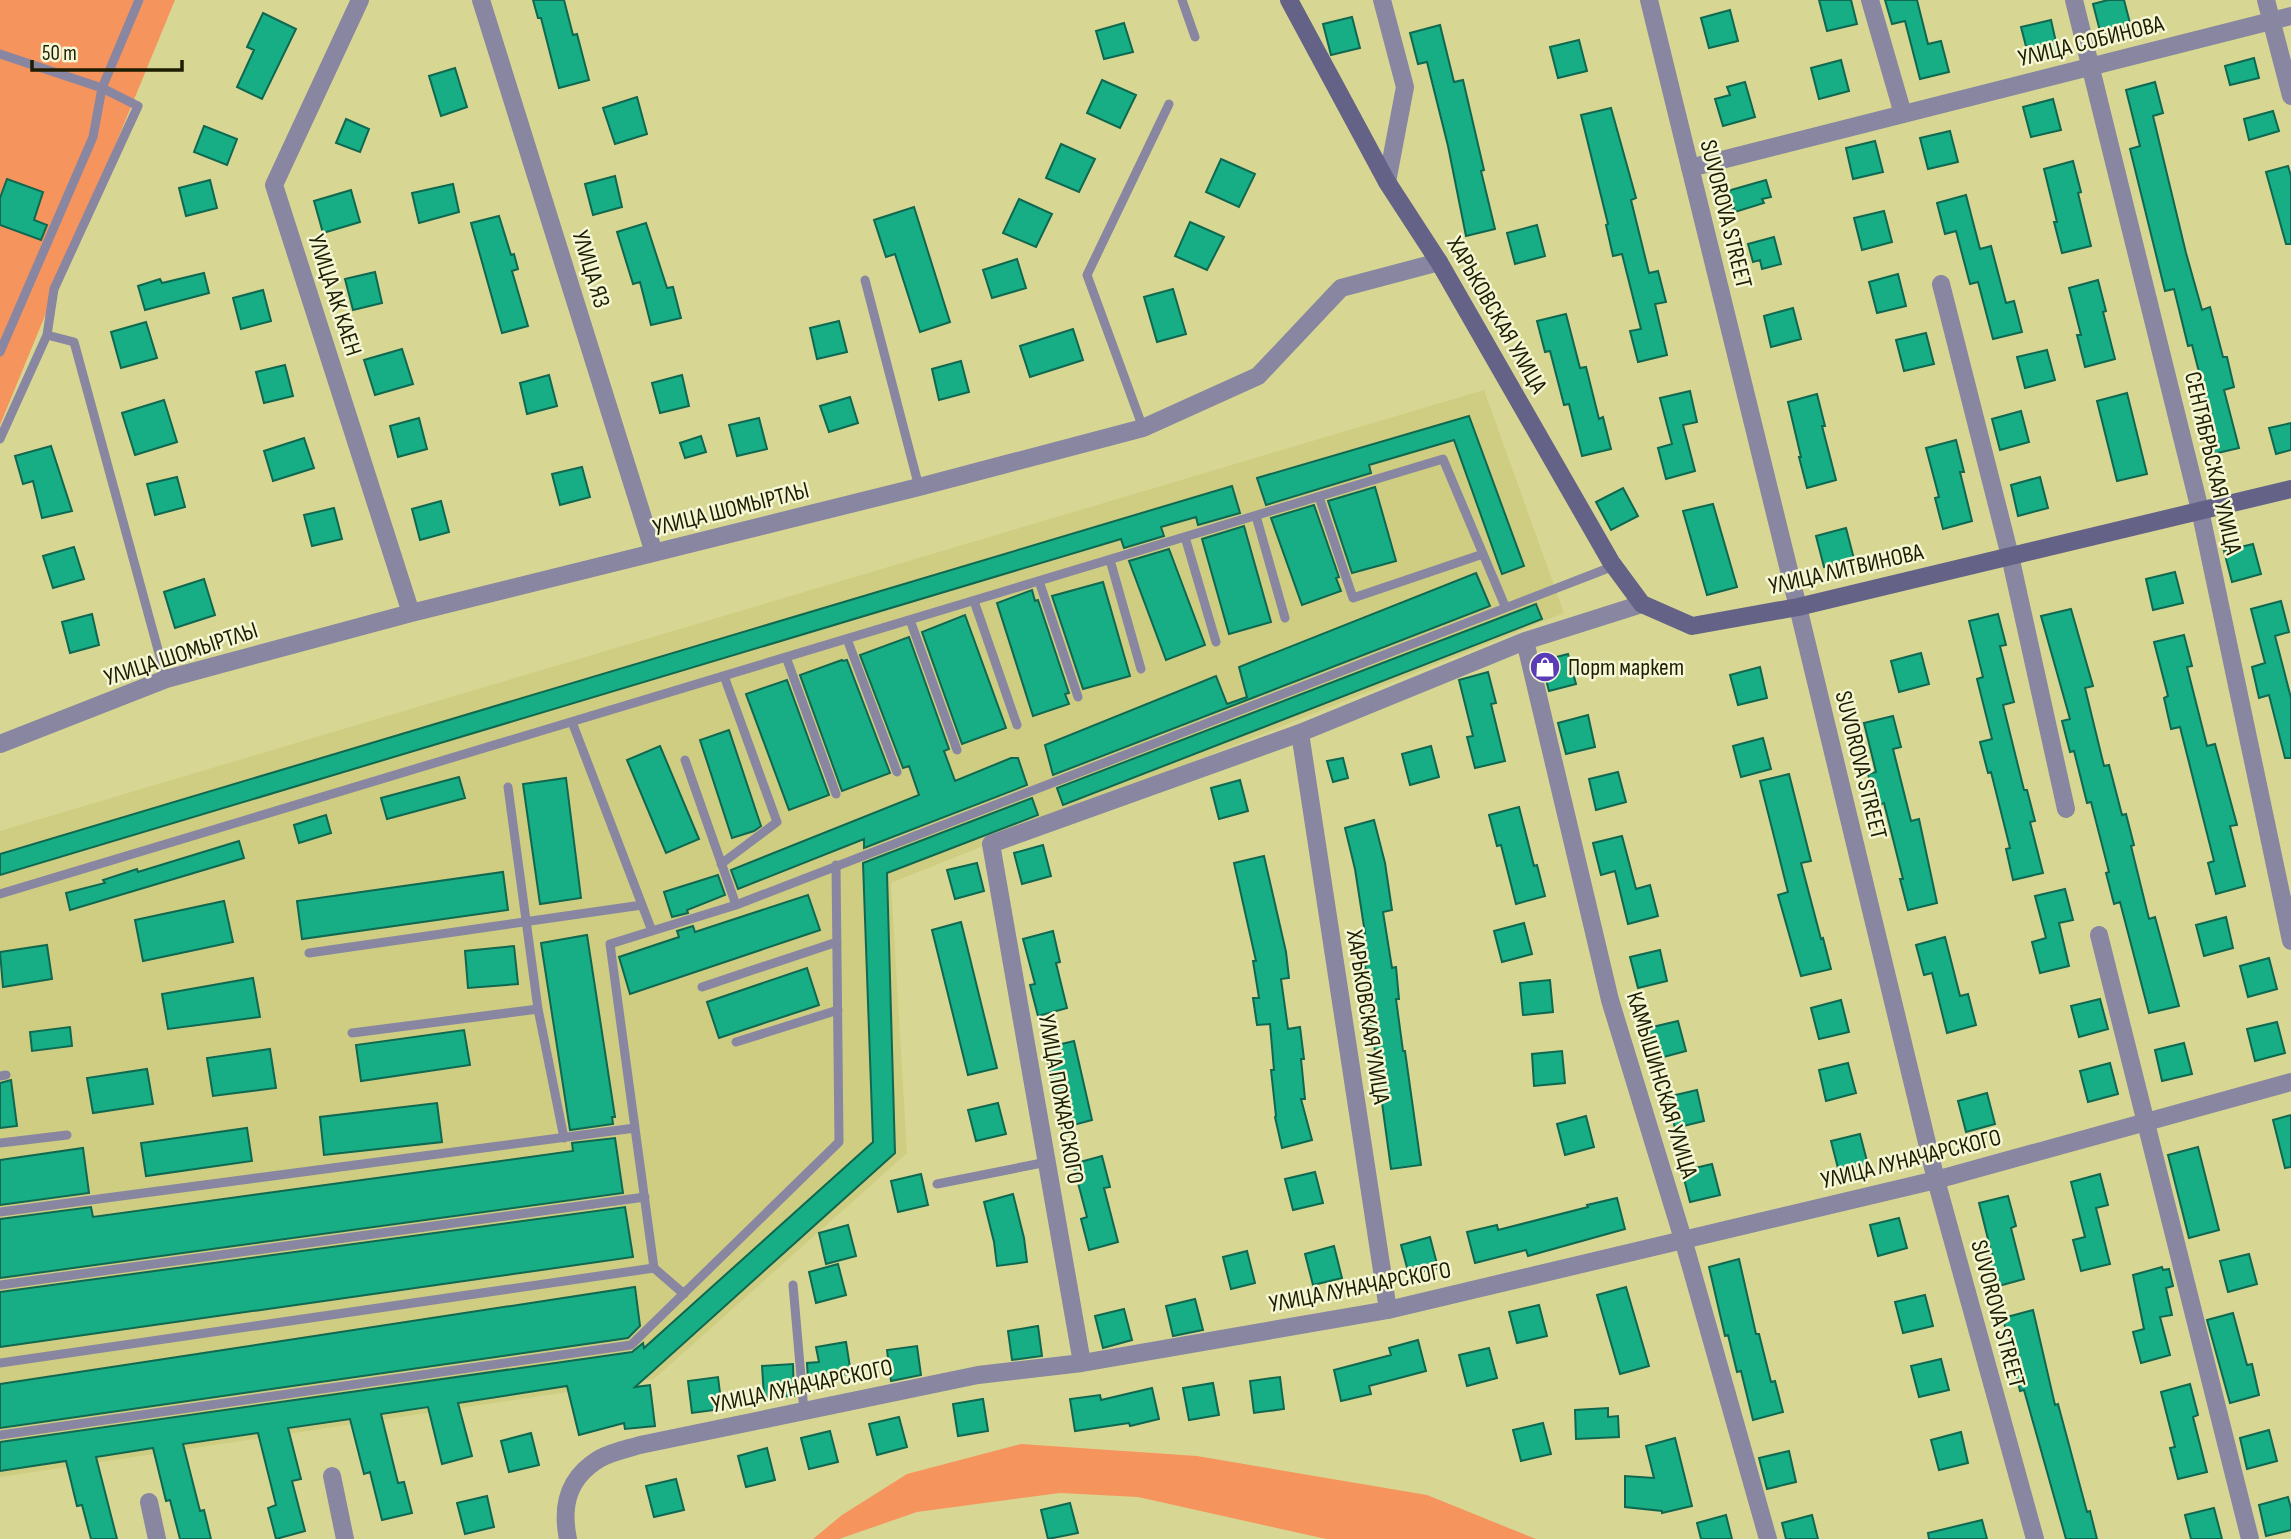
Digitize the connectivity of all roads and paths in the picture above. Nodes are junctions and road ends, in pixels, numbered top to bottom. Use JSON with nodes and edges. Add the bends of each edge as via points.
{"nodes":[{"id":1,"x":139,"y":0,"type":"edge"},
{"id":2,"x":360,"y":0,"type":"edge"},
{"id":3,"x":481,"y":0,"type":"edge"},
{"id":4,"x":1182,"y":0,"type":"edge"},
{"id":5,"x":1289,"y":0,"type":"edge"},
{"id":6,"x":1382,"y":0,"type":"edge"},
{"id":7,"x":1648,"y":0,"type":"edge"},
{"id":8,"x":1870,"y":0,"type":"edge"},
{"id":9,"x":2074,"y":0,"type":"edge"},
{"id":10,"x":2266,"y":0,"type":"edge"},
{"id":11,"x":2291,"y":16,"type":"edge"},
{"id":12,"x":2272,"y":21,"type":"junction"},
{"id":13,"x":1195,"y":37,"type":"dead end"},
{"id":14,"x":0,"y":54,"type":"edge"},
{"id":15,"x":2092,"y":66,"type":"junction"},
{"id":16,"x":102,"y":88,"type":"junction"},
{"id":17,"x":2291,"y":96,"type":"edge"},
{"id":18,"x":1169,"y":104,"type":"dead end"},
{"id":19,"x":1903,"y":114,"type":"junction"},
{"id":20,"x":1690,"y":168,"type":"junction"},
{"id":21,"x":1387,"y":182,"type":"junction"},
{"id":22,"x":1438,"y":262,"type":"junction"},
{"id":23,"x":865,"y":280,"type":"dead end"},
{"id":24,"x":1941,"y":285,"type":"dead end"},
{"id":25,"x":47,"y":335,"type":"junction"},
{"id":26,"x":0,"y":352,"type":"edge"},
{"id":27,"x":1143,"y":428,"type":"junction"},
{"id":28,"x":0,"y":439,"type":"edge"},
{"id":29,"x":919,"y":488,"type":"junction"},
{"id":30,"x":2291,"y":489,"type":"edge"},
{"id":31,"x":1319,"y":497,"type":"junction"},
{"id":32,"x":2200,"y":510,"type":"junction"},
{"id":33,"x":1256,"y":516,"type":"junction"},
{"id":34,"x":1185,"y":537,"type":"junction"},
{"id":35,"x":654,"y":553,"type":"junction"},
{"id":36,"x":1483,"y":554,"type":"junction"},
{"id":37,"x":2010,"y":556,"type":"junction"},
{"id":38,"x":1110,"y":560,"type":"junction"},
{"id":39,"x":1614,"y":566,"type":"junction"},
{"id":40,"x":1039,"y":581,"type":"junction"},
{"id":41,"x":974,"y":601,"type":"junction"},
{"id":42,"x":1642,"y":604,"type":"junction"},
{"id":43,"x":1505,"y":606,"type":"junction"},
{"id":44,"x":1798,"y":607,"type":"junction"},
{"id":45,"x":411,"y":613,"type":"junction"},
{"id":46,"x":1285,"y":618,"type":"dead end"},
{"id":47,"x":910,"y":620,"type":"junction"},
{"id":48,"x":847,"y":639,"type":"junction"},
{"id":49,"x":1525,"y":641,"type":"junction"},
{"id":50,"x":1216,"y":642,"type":"dead end"},
{"id":51,"x":786,"y":657,"type":"junction"},
{"id":52,"x":1141,"y":670,"type":"dead end"},
{"id":53,"x":724,"y":676,"type":"junction"},
{"id":54,"x":166,"y":679,"type":"junction"},
{"id":55,"x":1078,"y":697,"type":"dead end"},
{"id":56,"x":572,"y":722,"type":"junction"},
{"id":57,"x":1017,"y":725,"type":"dead end"},
{"id":58,"x":1300,"y":733,"type":"junction"},
{"id":59,"x":0,"y":744,"type":"edge"},
{"id":60,"x":957,"y":750,"type":"dead end"},
{"id":61,"x":685,"y":760,"type":"dead end"},
{"id":62,"x":897,"y":772,"type":"dead end"},
{"id":63,"x":508,"y":787,"type":"dead end"},
{"id":64,"x":836,"y":794,"type":"dead end"},
{"id":65,"x":2066,"y":808,"type":"dead end"},
{"id":66,"x":721,"y":864,"type":"junction"},
{"id":67,"x":836,"y":866,"type":"junction"},
{"id":68,"x":0,"y":894,"type":"edge"},
{"id":69,"x":642,"y":905,"type":"junction"},
{"id":70,"x":736,"y":905,"type":"junction"},
{"id":71,"x":526,"y":922,"type":"junction"},
{"id":72,"x":652,"y":931,"type":"junction"},
{"id":73,"x":2099,"y":935,"type":"dead end"},
{"id":74,"x":2291,"y":941,"type":"edge"},
{"id":75,"x":837,"y":942,"type":"junction"},
{"id":76,"x":309,"y":953,"type":"dead end"},
{"id":77,"x":702,"y":987,"type":"dead end"},
{"id":78,"x":538,"y":1009,"type":"junction"},
{"id":79,"x":838,"y":1010,"type":"junction"},
{"id":80,"x":352,"y":1032,"type":"dead end"},
{"id":81,"x":736,"y":1042,"type":"dead end"},
{"id":82,"x":2291,"y":1082,"type":"edge"},
{"id":83,"x":2148,"y":1123,"type":"junction"},
{"id":84,"x":635,"y":1128,"type":"junction"},
{"id":85,"x":66,"y":1135,"type":"dead end"},
{"id":86,"x":564,"y":1138,"type":"junction"},
{"id":87,"x":0,"y":1143,"type":"edge"},
{"id":88,"x":1047,"y":1162,"type":"junction"},
{"id":89,"x":1936,"y":1180,"type":"junction"},
{"id":90,"x":937,"y":1184,"type":"dead end"},
{"id":91,"x":645,"y":1197,"type":"junction"},
{"id":92,"x":0,"y":1212,"type":"edge"},
{"id":93,"x":1683,"y":1239,"type":"junction"},
{"id":94,"x":654,"y":1268,"type":"junction"},
{"id":95,"x":0,"y":1285,"type":"edge"},
{"id":96,"x":793,"y":1285,"type":"dead end"},
{"id":97,"x":684,"y":1294,"type":"junction"},
{"id":98,"x":1388,"y":1310,"type":"junction"},
{"id":99,"x":0,"y":1363,"type":"edge"},
{"id":100,"x":1082,"y":1363,"type":"junction"},
{"id":101,"x":804,"y":1411,"type":"junction"},
{"id":102,"x":0,"y":1435,"type":"edge"},
{"id":103,"x":332,"y":1476,"type":"dead end"},
{"id":104,"x":149,"y":1502,"type":"dead end"},
{"id":105,"x":158,"y":1539,"type":"edge"},
{"id":106,"x":345,"y":1539,"type":"edge"},
{"id":107,"x":568,"y":1539,"type":"edge"},
{"id":108,"x":1768,"y":1539,"type":"edge"},
{"id":109,"x":2035,"y":1539,"type":"edge"},
{"id":110,"x":2250,"y":1539,"type":"edge"}],
"edges":[{"from":1,"to":16,"type":"lane"},
{"from":2,"to":45,"type":"street","name":"УЛИЦА АК КАЕН","via":[[274,186]]},
{"from":3,"to":35,"type":"street","name":"УЛИЦА ЯЗ"},
{"from":4,"to":13,"type":"lane"},
{"from":5,"to":21,"type":"street","name":"ХАРЬКОВСКАЯ УЛИЦА"},
{"from":6,"to":21,"type":"street","via":[[1405,87]]},
{"from":7,"to":20,"type":"street","name":"SUVOROVA STREET"},
{"from":8,"to":19,"type":"street"},
{"from":9,"to":15,"type":"street","name":"СЕНТЯБРЬСКАЯ УЛИЦА"},
{"from":10,"to":12,"type":"street"},
{"from":11,"to":12,"type":"street","name":"УЛИЦА СОБИНОВА"},
{"from":12,"to":15,"type":"street","name":"УЛИЦА СОБИНОВА"},
{"from":12,"to":17,"type":"street"},
{"from":14,"to":16,"type":"lane"},
{"from":15,"to":19,"type":"street","name":"УЛИЦА СОБИНОВА"},
{"from":15,"to":32,"type":"street","name":"СЕНТЯБРЬСКАЯ УЛИЦА"},
{"from":16,"to":25,"type":"lane","via":[[138,106],[54,289]]},
{"from":16,"to":26,"type":"lane","via":[[93,136]]},
{"from":18,"to":27,"type":"lane","via":[[1087,275]]},
{"from":19,"to":20,"type":"street","name":"УЛИЦА СОБИНОВА"},
{"from":20,"to":44,"type":"street","name":"SUVOROVA STREET"},
{"from":21,"to":22,"type":"street","name":"ХАРЬКОВСКАЯ УЛИЦА"},
{"from":22,"to":27,"type":"street","name":"УЛИЦА ШОМЫРТЛЫ","via":[[1341,288],[1258,376]]},
{"from":22,"to":39,"type":"street","name":"ХАРЬКОВСКАЯ УЛИЦА"},
{"from":23,"to":29,"type":"lane"},
{"from":24,"to":37,"type":"street"},
{"from":25,"to":28,"type":"lane"},
{"from":25,"to":54,"type":"lane","via":[[74,342]]},
{"from":27,"to":29,"type":"street","name":"УЛИЦА ШОМЫРТЛЫ"},
{"from":29,"to":35,"type":"street","name":"УЛИЦА ШОМЫРТЛЫ"},
{"from":30,"to":32,"type":"street","name":"УЛИЦА ЛИТВИНОВА"},
{"from":31,"to":33,"type":"lane"},
{"from":31,"to":36,"type":"lane","via":[[1443,459]]},
{"from":31,"to":36,"type":"lane","via":[[1353,597]]},
{"from":32,"to":37,"type":"street","name":"УЛИЦА ЛИТВИНОВА"},
{"from":32,"to":74,"type":"street","name":"СЕНТЯБРЬСКАЯ УЛИЦА"},
{"from":33,"to":34,"type":"lane"},
{"from":33,"to":46,"type":"lane"},
{"from":34,"to":38,"type":"lane"},
{"from":34,"to":50,"type":"lane"},
{"from":35,"to":45,"type":"street","name":"УЛИЦА ШОМЫРТЛЫ"},
{"from":36,"to":43,"type":"lane"},
{"from":37,"to":44,"type":"street","name":"УЛИЦА ЛИТВИНОВА"},
{"from":37,"to":65,"type":"street"},
{"from":38,"to":40,"type":"lane"},
{"from":38,"to":52,"type":"lane"},
{"from":39,"to":42,"type":"street","name":"ХАРЬКОВСКАЯ УЛИЦА"},
{"from":39,"to":43,"type":"lane"},
{"from":40,"to":41,"type":"lane"},
{"from":40,"to":55,"type":"lane"},
{"from":41,"to":47,"type":"lane"},
{"from":41,"to":57,"type":"lane"},
{"from":42,"to":44,"type":"street","name":"УЛИЦА ЛИТВИНОВА","via":[[1692,625]]},
{"from":42,"to":49,"type":"street"},
{"from":43,"to":67,"type":"lane"},
{"from":44,"to":89,"type":"street","name":"SUVOROVA STREET"},
{"from":45,"to":54,"type":"street","name":"УЛИЦА ШОМЫРТЛЫ"},
{"from":47,"to":48,"type":"lane"},
{"from":47,"to":60,"type":"lane"},
{"from":48,"to":51,"type":"lane"},
{"from":48,"to":62,"type":"lane"},
{"from":49,"to":58,"type":"street"},
{"from":49,"to":93,"type":"street","name":"КАМЫШИНСКАЯ УЛИЦА","via":[[1610,1000]]},
{"from":51,"to":53,"type":"lane"},
{"from":51,"to":64,"type":"lane"},
{"from":53,"to":56,"type":"lane"},
{"from":53,"to":66,"type":"lane","via":[[777,822]]},
{"from":54,"to":59,"type":"street","name":"УЛИЦА ШОМЫРТЛЫ"},
{"from":56,"to":68,"type":"lane"},
{"from":56,"to":69,"type":"lane"},
{"from":58,"to":88,"type":"street","name":"УЛИЦА ПОЖАРСКОГО","via":[[991,844]]},
{"from":58,"to":98,"type":"street","name":"ХАРЬКОВСКАЯ УЛИЦА"},
{"from":61,"to":66,"type":"lane"},
{"from":63,"to":71,"type":"lane"},
{"from":66,"to":70,"type":"lane"},
{"from":67,"to":70,"type":"lane"},
{"from":67,"to":75,"type":"lane"},
{"from":69,"to":71,"type":"lane"},
{"from":69,"to":72,"type":"lane"},
{"from":70,"to":72,"type":"lane"},
{"from":71,"to":76,"type":"lane"},
{"from":71,"to":78,"type":"lane"},
{"from":72,"to":84,"type":"lane","via":[[610,944]]},
{"from":73,"to":83,"type":"street"},
{"from":75,"to":77,"type":"lane"},
{"from":75,"to":79,"type":"lane"},
{"from":78,"to":80,"type":"lane"},
{"from":78,"to":86,"type":"lane"},
{"from":79,"to":81,"type":"lane"},
{"from":79,"to":97,"type":"lane","via":[[839,1142]]},
{"from":82,"to":83,"type":"street","name":"УЛИЦА ЛУНАЧАРСКОГО"},
{"from":83,"to":89,"type":"street","name":"УЛИЦА ЛУНАЧАРСКОГО"},
{"from":83,"to":110,"type":"street"},
{"from":84,"to":86,"type":"lane"},
{"from":84,"to":91,"type":"lane"},
{"from":85,"to":87,"type":"lane"},
{"from":86,"to":92,"type":"lane"},
{"from":88,"to":90,"type":"lane"},
{"from":88,"to":100,"type":"street","name":"УЛИЦА ПОЖАРСКОГО"},
{"from":89,"to":93,"type":"street","name":"УЛИЦА ЛУНАЧАРСКОГО"},
{"from":89,"to":109,"type":"street","name":"SUVOROVA STREET"},
{"from":91,"to":94,"type":"lane"},
{"from":91,"to":95,"type":"lane"},
{"from":93,"to":98,"type":"street","name":"УЛИЦА ЛУНАЧАРСКОГО"},
{"from":93,"to":108,"type":"street","name":"КАМЫШИНСКАЯ УЛИЦА"},
{"from":94,"to":97,"type":"lane"},
{"from":94,"to":99,"type":"lane"},
{"from":96,"to":101,"type":"lane"},
{"from":97,"to":102,"type":"lane","via":[[631,1345]]},
{"from":98,"to":100,"type":"street","name":"УЛИЦА ЛУНАЧАРСКОГО"},
{"from":100,"to":101,"type":"street","name":"УЛИЦА ЛУНАЧАРСКОГО","via":[[978,1375]]},
{"from":101,"to":107,"type":"street","name":"УЛИЦА ЛУНАЧАРСКОГО","via":[[640,1445],[600,1458],[580,1474],[570,1490],[564,1518]]},
{"from":103,"to":106,"type":"street"},
{"from":104,"to":105,"type":"street"}]}
